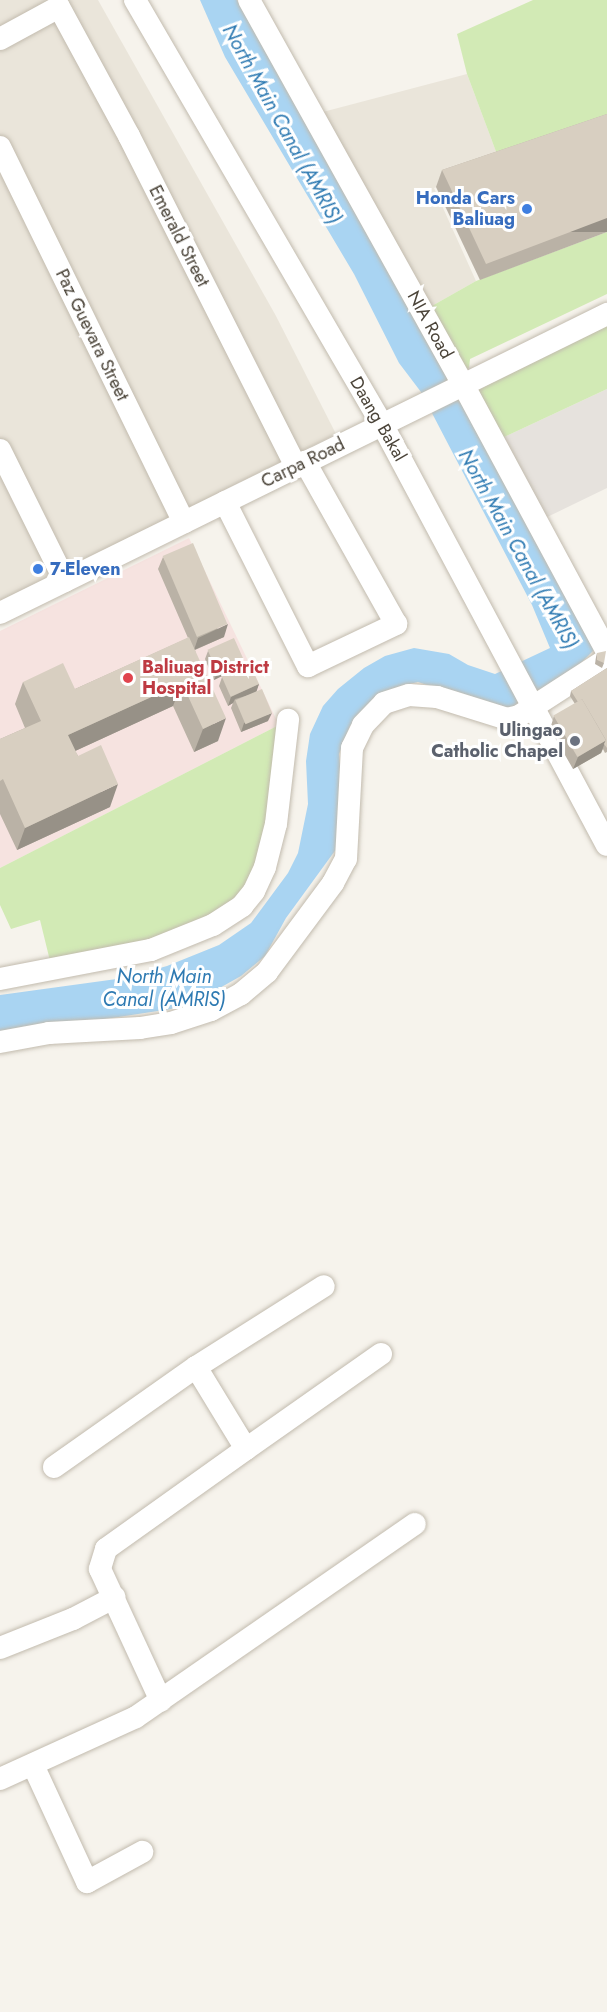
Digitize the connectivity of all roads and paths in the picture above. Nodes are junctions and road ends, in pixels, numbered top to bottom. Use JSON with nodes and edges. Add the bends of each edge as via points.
{"nodes":[{"id":1,"x":135,"y":0,"type":"edge"},
{"id":2,"x":249,"y":0,"type":"edge"},
{"id":3,"x":1,"y":37,"type":"edge"},
{"id":4,"x":0,"y":147,"type":"edge"},
{"id":5,"x":607,"y":314,"type":"edge"},
{"id":6,"x":461,"y":388,"type":"junction"},
{"id":7,"x":382,"y":424,"type":"junction"},
{"id":8,"x":0,"y":450,"type":"edge"},
{"id":9,"x":300,"y":464,"type":"junction"},
{"id":10,"x":225,"y":502,"type":"junction"},
{"id":11,"x":184,"y":522,"type":"junction"},
{"id":12,"x":65,"y":581,"type":"junction"},
{"id":13,"x":0,"y":613,"type":"edge"},
{"id":14,"x":605,"y":656,"type":"edge"},
{"id":15,"x":531,"y":703,"type":"junction"},
{"id":16,"x":288,"y":720,"type":"dead end"},
{"id":17,"x":607,"y":845,"type":"edge"},
{"id":18,"x":0,"y":979,"type":"edge"},
{"id":19,"x":0,"y":1042,"type":"edge"},
{"id":20,"x":324,"y":1286,"type":"dead end"},
{"id":21,"x":381,"y":1354,"type":"dead end"},
{"id":22,"x":196,"y":1366,"type":"junction"},
{"id":23,"x":246,"y":1449,"type":"junction"},
{"id":24,"x":54,"y":1467,"type":"dead end"},
{"id":25,"x":414,"y":1524,"type":"dead end"},
{"id":26,"x":115,"y":1597,"type":"junction"},
{"id":27,"x":0,"y":1648,"type":"edge"},
{"id":28,"x":161,"y":1701,"type":"junction"},
{"id":29,"x":33,"y":1765,"type":"junction"},
{"id":30,"x":0,"y":1779,"type":"edge"},
{"id":31,"x":142,"y":1852,"type":"dead end"}],
"edges":[{"from":1,"to":7,"type":"street","name":"Daang Bakal"},
{"from":2,"to":6,"type":"street","name":"NIA Road"},
{"from":3,"to":9,"type":"street","name":"Emerald Street","via":[[59,7]]},
{"from":4,"to":11,"type":"street","name":"Paz Guevara Street"},
{"from":5,"to":6,"type":"street","name":"Carpa Road"},
{"from":6,"to":7,"type":"street","name":"Carpa Road"},
{"from":6,"to":14,"type":"street","name":"NIA Road"},
{"from":7,"to":9,"type":"street","name":"Carpa Road"},
{"from":7,"to":15,"type":"street","name":"Daang Bakal"},
{"from":8,"to":12,"type":"street"},
{"from":9,"to":10,"type":"street","name":"Carpa Road"},
{"from":9,"to":10,"type":"street","name":"Emerald Street","via":[[396,624],[308,666]]},
{"from":10,"to":11,"type":"street","name":"Carpa Road"},
{"from":11,"to":12,"type":"street","name":"Carpa Road"},
{"from":12,"to":13,"type":"street","name":"Carpa Road"},
{"from":14,"to":15,"type":"street"},
{"from":15,"to":17,"type":"street","name":"Daang Bakal"},
{"from":15,"to":19,"type":"street","via":[[519,717],[507,718],[437,697],[409,695],[384,704],[363,725],[352,748],[346,859],[333,883],[267,972],[241,994],[211,1010],[171,1023],[49,1033]]},
{"from":16,"to":18,"type":"street","via":[[276,824],[265,867],[242,906],[213,925],[151,950]]},
{"from":20,"to":22,"type":"street"},
{"from":21,"to":23,"type":"street"},
{"from":22,"to":23,"type":"street"},
{"from":22,"to":24,"type":"street"},
{"from":23,"to":26,"type":"street","via":[[106,1549],[100,1569]]},
{"from":25,"to":28,"type":"street"},
{"from":26,"to":27,"type":"street","via":[[73,1619]]},
{"from":26,"to":28,"type":"street"},
{"from":28,"to":29,"type":"street"},
{"from":29,"to":30,"type":"street"},
{"from":29,"to":31,"type":"street","via":[[87,1882]]}]}
